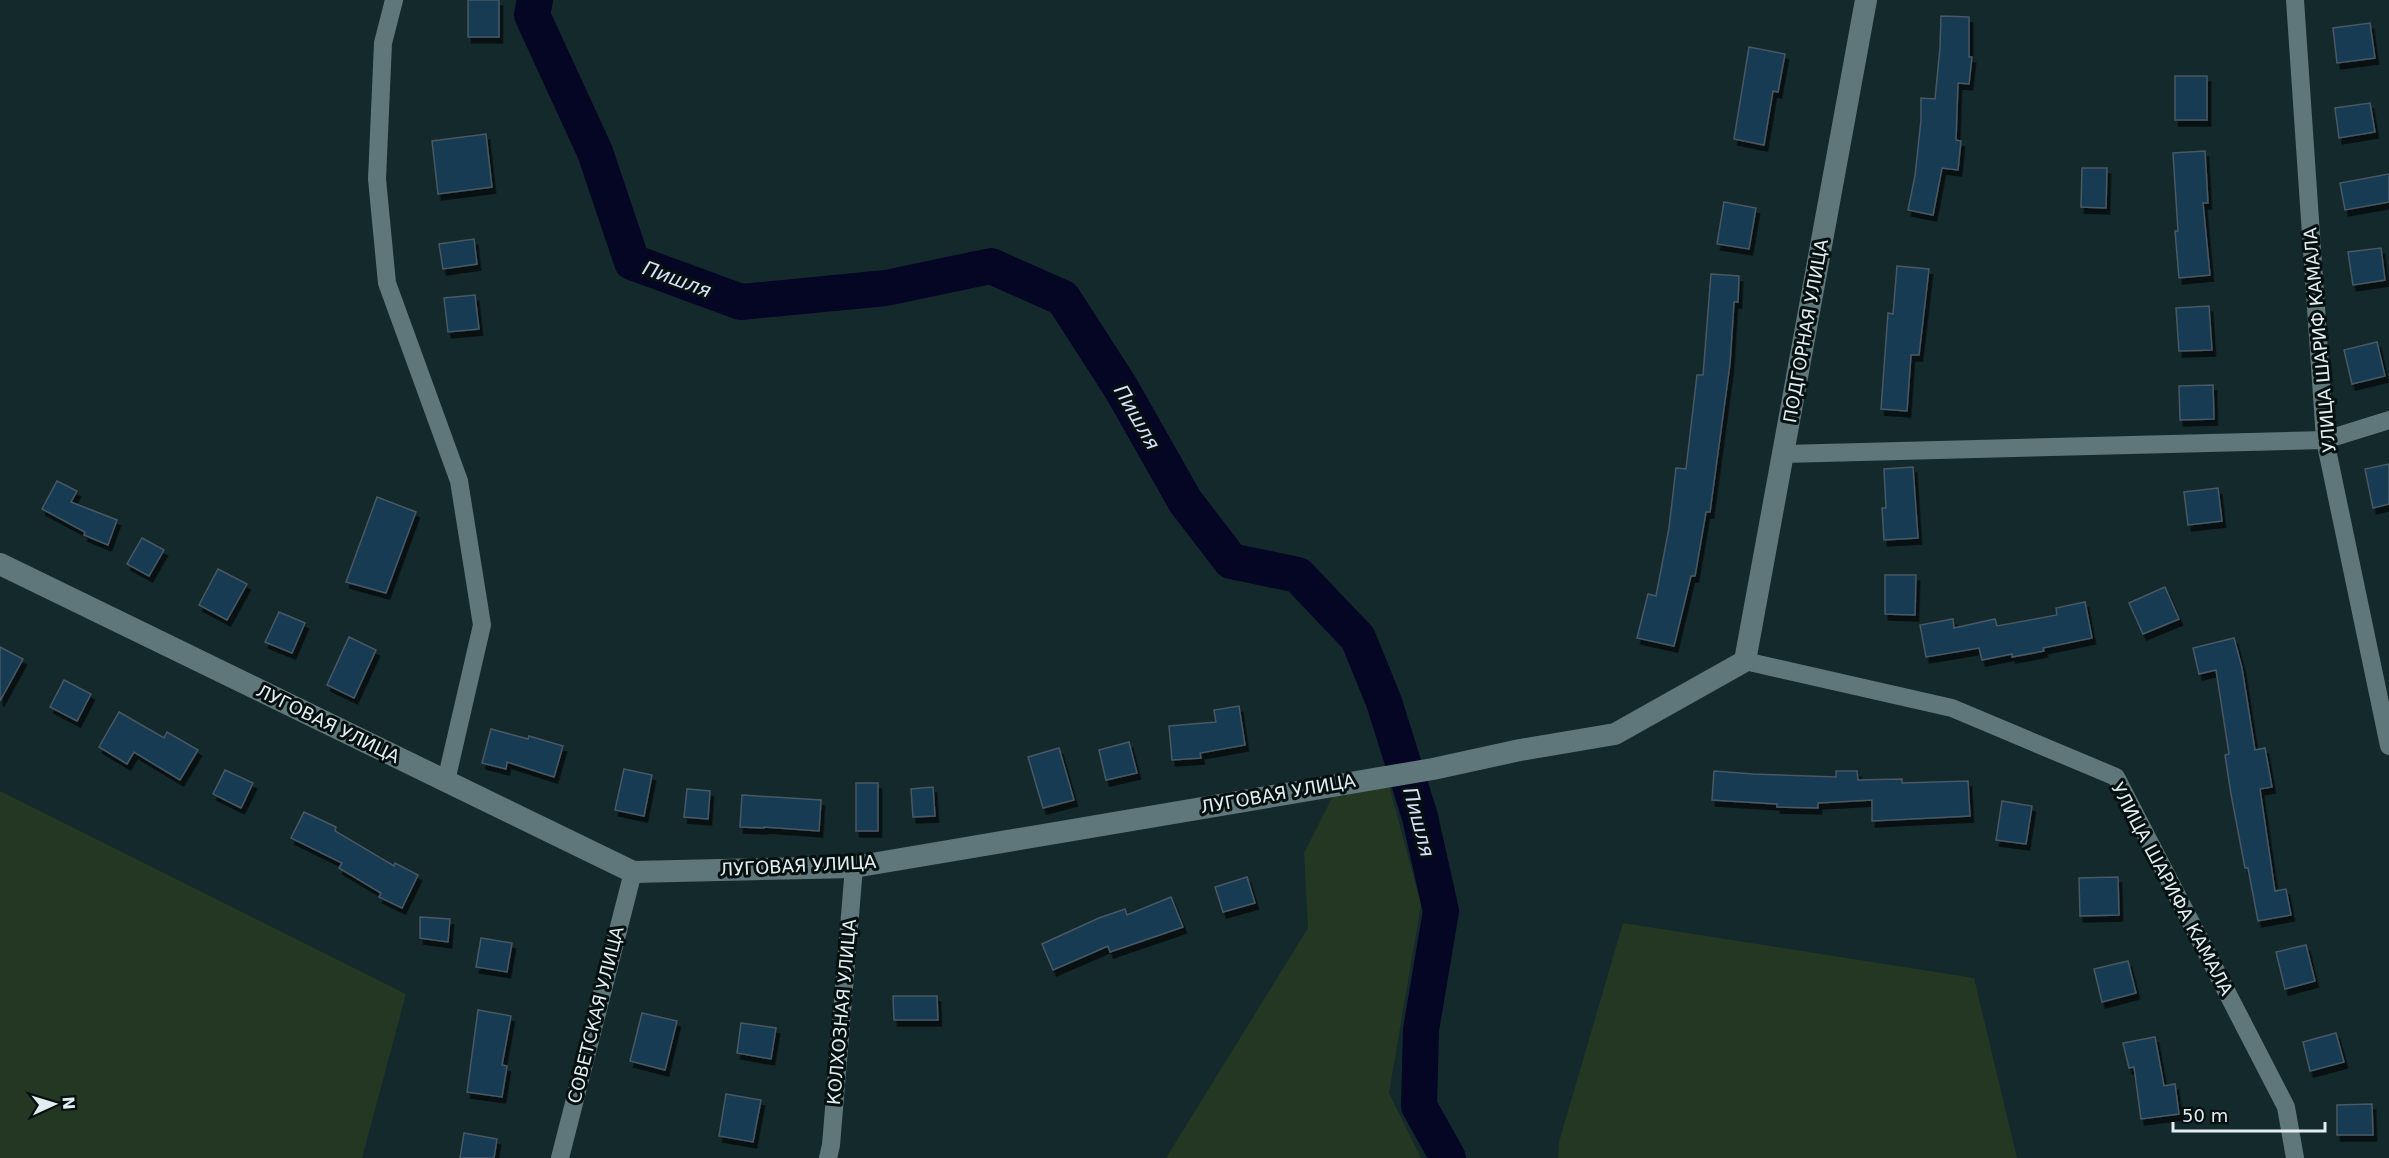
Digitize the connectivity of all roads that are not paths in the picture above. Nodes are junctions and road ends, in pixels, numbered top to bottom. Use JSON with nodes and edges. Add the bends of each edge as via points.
{"nodes":[{"id":1,"x":394,"y":0,"type":"edge"},
{"id":2,"x":1866,"y":0,"type":"edge"},
{"id":3,"x":2295,"y":0,"type":"edge"},
{"id":4,"x":2389,"y":420,"type":"edge"},
{"id":5,"x":2325,"y":440,"type":"junction"},
{"id":6,"x":1784,"y":454,"type":"junction"},
{"id":7,"x":0,"y":564,"type":"edge"},
{"id":8,"x":1745,"y":661,"type":"junction"},
{"id":9,"x":2389,"y":746,"type":"edge"},
{"id":10,"x":446,"y":781,"type":"junction"},
{"id":11,"x":854,"y":867,"type":"junction"},
{"id":12,"x":633,"y":872,"type":"junction"},
{"id":13,"x":560,"y":1158,"type":"edge"},
{"id":14,"x":828,"y":1158,"type":"edge"},
{"id":15,"x":2295,"y":1158,"type":"edge"}],
"edges":[{"from":1,"to":10,"type":"street","via":[[383,44],[377,179],[387,283],[459,481],[482,625]]},
{"from":2,"to":6,"type":"street","name":"ПОДГОРНАЯ УЛИЦА"},
{"from":3,"to":5,"type":"street","name":"УЛИЦА ШАРИФ КАМАЛА"},
{"from":4,"to":5,"type":"street"},
{"from":5,"to":6,"type":"street"},
{"from":5,"to":9,"type":"street","name":"УЛИЦА ШАРИФ КАМАЛА"},
{"from":6,"to":8,"type":"street","name":"ПОДГОРНАЯ УЛИЦА"},
{"from":7,"to":10,"type":"street","name":"ЛУГОВАЯ УЛИЦА"},
{"from":8,"to":11,"type":"street","name":"ЛУГОВАЯ УЛИЦА","via":[[1615,734],[1433,769]]},
{"from":8,"to":15,"type":"street","name":"УЛИЦА ШАРИФА КАМАЛА","via":[[1952,708],[2116,777],[2286,1107]]},
{"from":10,"to":12,"type":"street","name":"ЛУГОВАЯ УЛИЦА"},
{"from":11,"to":12,"type":"street","name":"ЛУГОВАЯ УЛИЦА"},
{"from":11,"to":14,"type":"street","name":"КОЛХОЗНАЯ УЛИЦА"},
{"from":12,"to":13,"type":"street","name":"СОВЕТСКАЯ УЛИЦА"}]}
